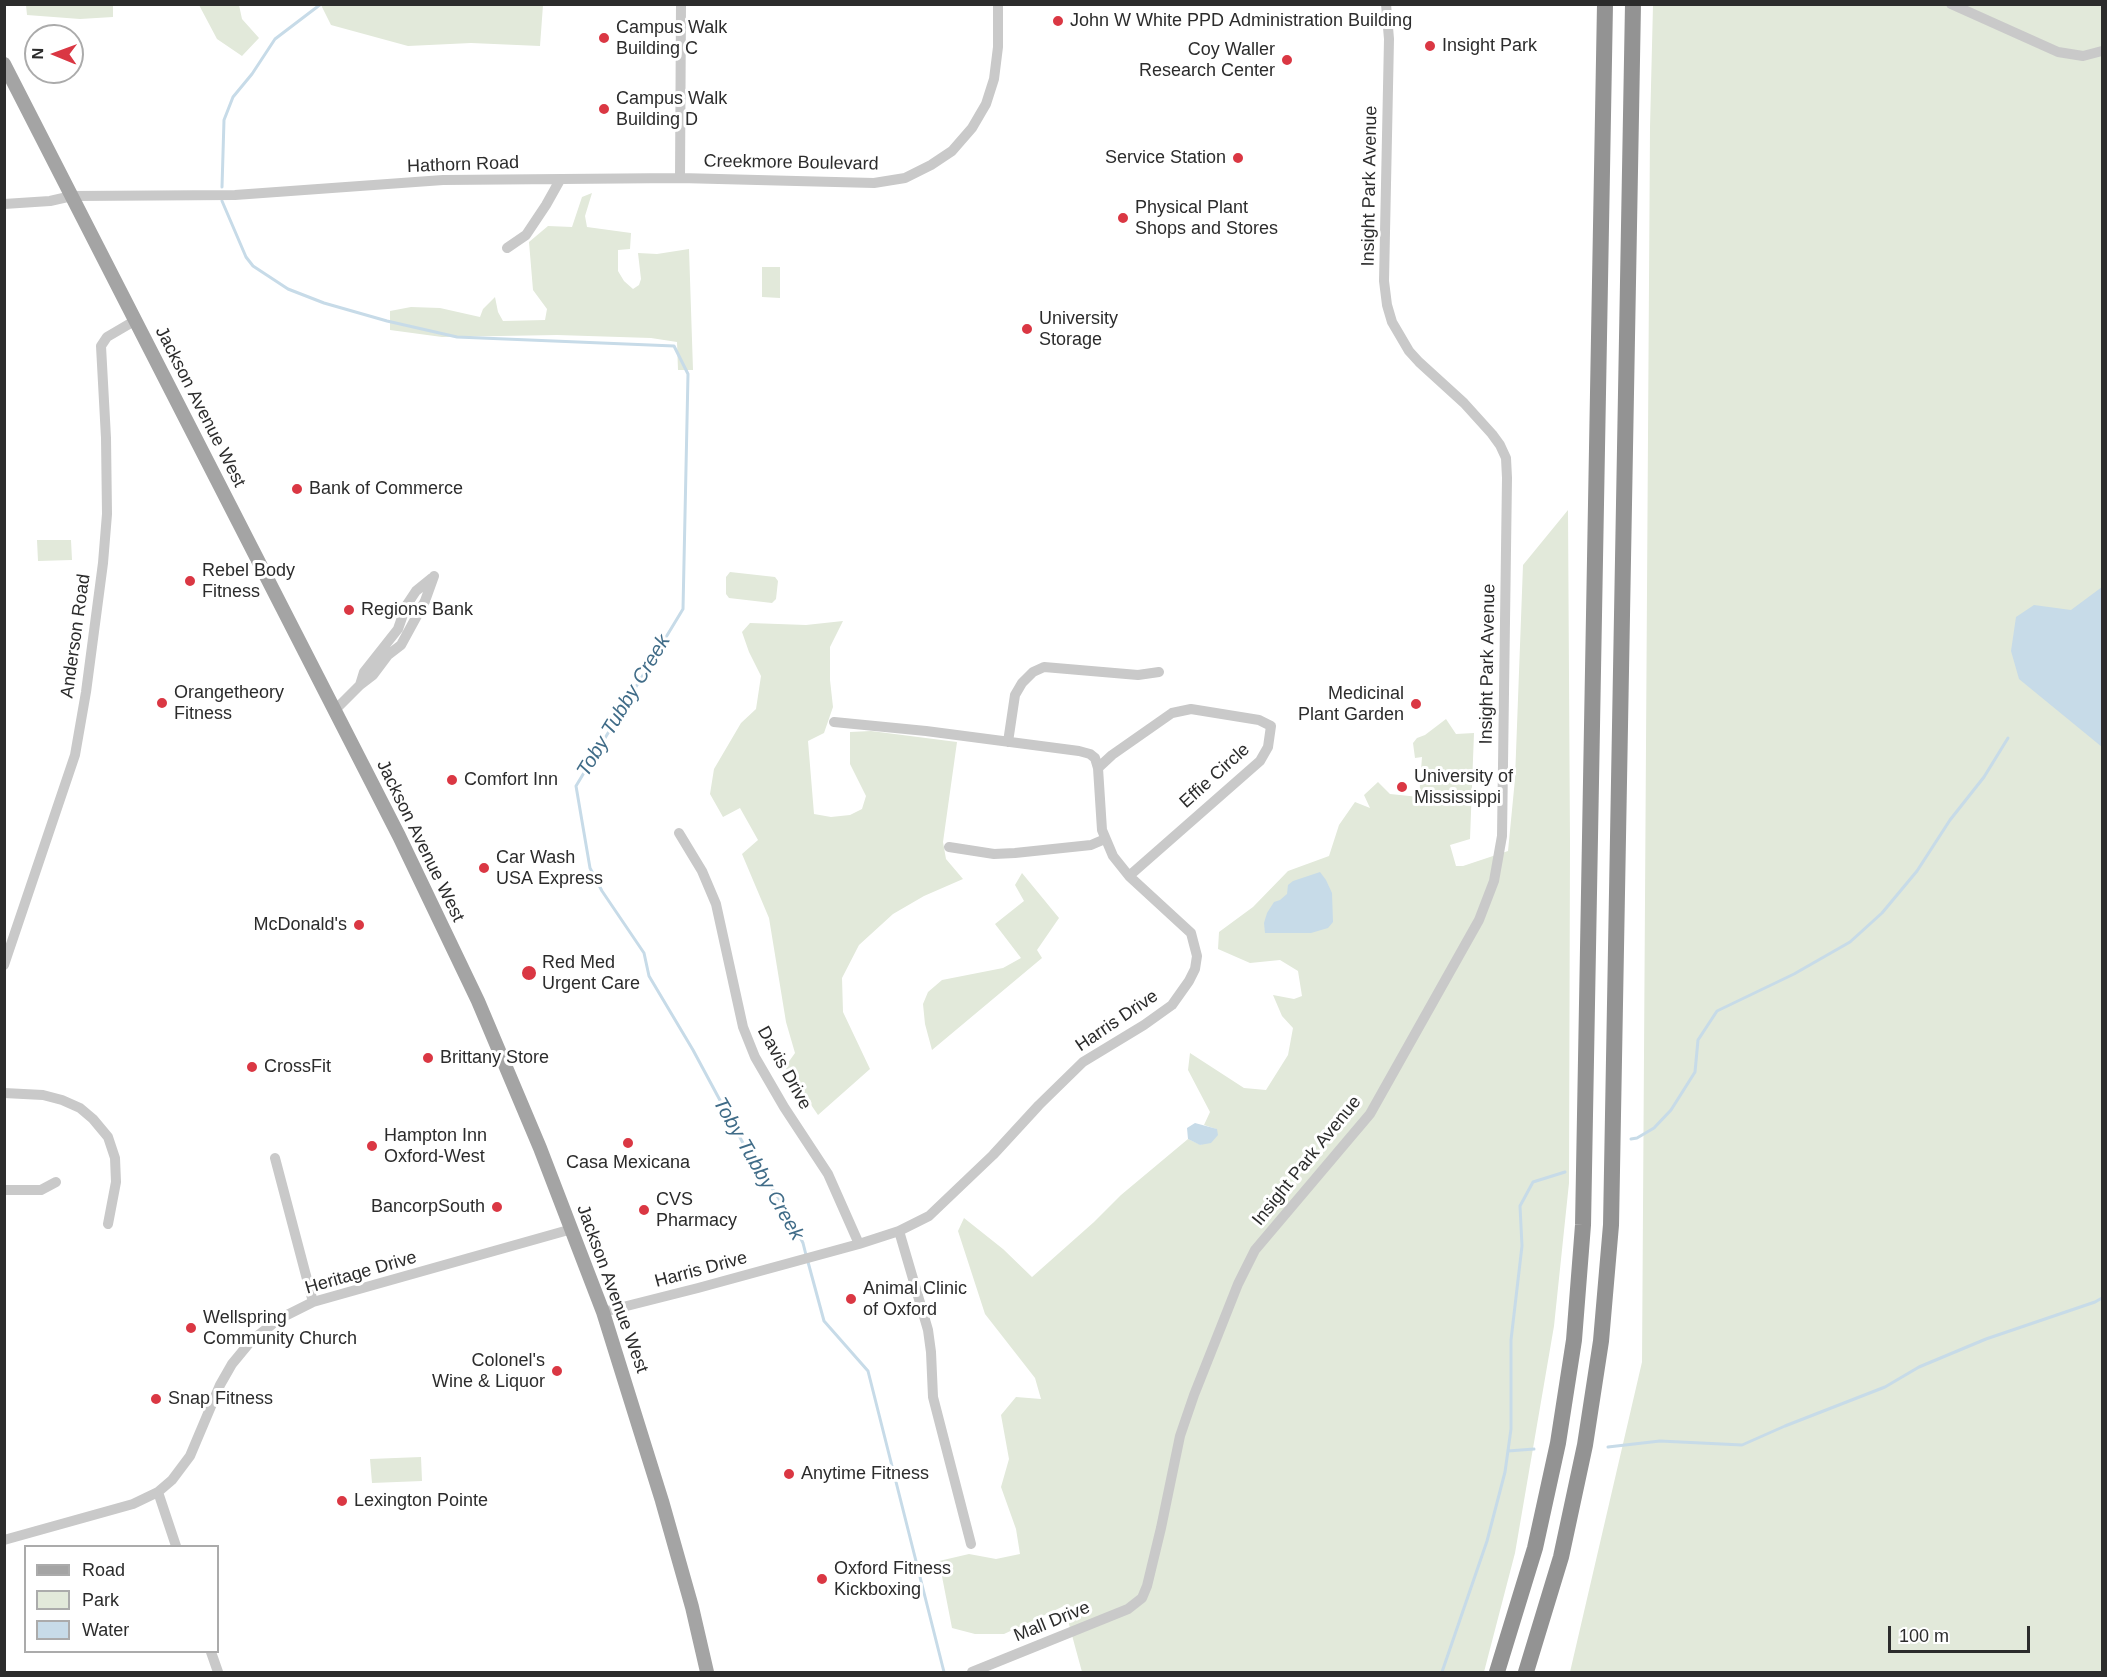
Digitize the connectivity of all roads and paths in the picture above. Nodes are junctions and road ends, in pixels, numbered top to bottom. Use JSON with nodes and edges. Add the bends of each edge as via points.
{"nodes":[{"id":1,"x":681,"y":4,"type":"edge"},
{"id":2,"x":998,"y":4,"type":"edge"},
{"id":3,"x":1386,"y":4,"type":"edge"},
{"id":4,"x":1605,"y":4,"type":"edge"},
{"id":5,"x":1634,"y":4,"type":"edge"},
{"id":6,"x":1951,"y":4,"type":"edge"},
{"id":7,"x":2103,"y":51,"type":"edge"},
{"id":8,"x":4,"y":64,"type":"edge"},
{"id":9,"x":680,"y":178,"type":"junction"},
{"id":10,"x":560,"y":180,"type":"junction"},
{"id":11,"x":72,"y":196,"type":"junction"},
{"id":12,"x":4,"y":204,"type":"edge"},
{"id":13,"x":507,"y":248,"type":"dead end"},
{"id":14,"x":136,"y":320,"type":"junction"},
{"id":15,"x":1159,"y":672,"type":"dead end"},
{"id":16,"x":360,"y":685,"type":"junction"},
{"id":17,"x":335,"y":710,"type":"junction"},
{"id":18,"x":834,"y":722,"type":"dead end"},
{"id":19,"x":1008,"y":742,"type":"junction"},
{"id":20,"x":1098,"y":768,"type":"junction"},
{"id":21,"x":679,"y":833,"type":"dead end"},
{"id":22,"x":1105,"y":839,"type":"junction"},
{"id":23,"x":949,"y":848,"type":"dead end"},
{"id":24,"x":1129,"y":876,"type":"junction"},
{"id":25,"x":4,"y":965,"type":"edge"},
{"id":26,"x":4,"y":1093,"type":"edge"},
{"id":27,"x":275,"y":1158,"type":"dead end"},
{"id":28,"x":56,"y":1182,"type":"dead end"},
{"id":29,"x":4,"y":1190,"type":"edge"},
{"id":30,"x":108,"y":1224,"type":"dead end"},
{"id":31,"x":572,"y":1229,"type":"junction"},
{"id":32,"x":899,"y":1231,"type":"junction"},
{"id":33,"x":859,"y":1244,"type":"junction"},
{"id":34,"x":313,"y":1302,"type":"junction"},
{"id":35,"x":603,"y":1312,"type":"junction"},
{"id":36,"x":158,"y":1492,"type":"junction"},
{"id":37,"x":4,"y":1540,"type":"edge"},
{"id":38,"x":972,"y":1544,"type":"dead end"},
{"id":39,"x":176,"y":1545,"type":"edge"},
{"id":40,"x":1142,"y":1598,"type":"joint"},
{"id":41,"x":211,"y":1653,"type":"edge"},
{"id":42,"x":218,"y":1672,"type":"edge"},
{"id":43,"x":707,"y":1672,"type":"edge"},
{"id":44,"x":972,"y":1672,"type":"edge"},
{"id":45,"x":1497,"y":1672,"type":"edge"},
{"id":46,"x":1526,"y":1672,"type":"edge"}],
"edges":[{"from":1,"to":9,"type":"street"},
{"from":2,"to":9,"type":"street","name":"Creekmore Boulevard","via":[[998,47],[986,104],[952,151],[931,165],[905,178],[874,183]]},
{"from":3,"to":40,"type":"street","name":"Insight Park Avenue","via":[[1387,306],[1409,351],[1464,403],[1492,434],[1506,458],[1502,836],[1494,881],[1479,920],[1370,1114],[1255,1250],[1238,1284],[1180,1436]]},
{"from":4,"to":45,"type":"highway","via":[[1583,1225],[1574,1340],[1558,1443],[1535,1548]]},
{"from":5,"to":46,"type":"highway","via":[[1611,1226],[1601,1341],[1586,1445],[1561,1557]]},
{"from":6,"to":7,"type":"street","via":[[2058,52],[2083,56]]},
{"from":8,"to":11,"type":"main road","name":"Jackson Avenue West"},
{"from":9,"to":10,"type":"street","name":"Hathorn Road"},
{"from":10,"to":11,"type":"street","name":"Hathorn Road","via":[[443,180],[235,195]]},
{"from":10,"to":13,"type":"street","via":[[526,235]]},
{"from":11,"to":12,"type":"street","name":"Hathorn Road"},
{"from":11,"to":14,"type":"main road","name":"Jackson Avenue West"},
{"from":14,"to":17,"type":"main road","name":"Jackson Avenue West"},
{"from":14,"to":25,"type":"street","name":"Anderson Road","via":[[107,337],[100,346],[107,514],[86,692],[75,755]]},
{"from":15,"to":19,"type":"street","via":[[1138,675],[1044,667],[1033,672],[1015,695]]},
{"from":16,"to":16,"type":"street","via":[[401,645],[434,576],[416,591],[398,629],[364,672]]},
{"from":16,"to":17,"type":"street"},
{"from":17,"to":31,"type":"main road","name":"Jackson Avenue West","via":[[478,1001]]},
{"from":18,"to":19,"type":"street"},
{"from":19,"to":20,"type":"street","via":[[1087,752],[1095,758]]},
{"from":20,"to":22,"type":"street","name":"Harris Drive"},
{"from":20,"to":24,"type":"street","name":"Effie Circle","via":[[1172,713],[1191,709],[1259,720],[1271,726],[1268,747],[1260,761]]},
{"from":21,"to":33,"type":"street","name":"Davis Drive","via":[[716,904],[743,1027],[755,1057],[828,1174]]},
{"from":22,"to":23,"type":"street","via":[[1091,845],[1015,853]]},
{"from":22,"to":24,"type":"street","name":"Harris Drive"},
{"from":24,"to":32,"type":"street","name":"Harris Drive","via":[[1191,933],[1197,957],[1189,981],[1172,1005],[1083,1062],[929,1216]]},
{"from":26,"to":30,"type":"street","via":[[62,1100],[80,1108],[108,1137],[115,1158],[116,1182]]},
{"from":27,"to":34,"type":"street"},
{"from":28,"to":29,"type":"street","via":[[41,1190]]},
{"from":31,"to":34,"type":"street","name":"Heritage Drive"},
{"from":31,"to":35,"type":"main road","name":"Jackson Avenue West"},
{"from":32,"to":33,"type":"street","name":"Harris Drive"},
{"from":32,"to":38,"type":"street","via":[[928,1330],[933,1396]]},
{"from":33,"to":35,"type":"street","name":"Harris Drive"},
{"from":34,"to":36,"type":"street","name":"Heritage Drive","via":[[279,1319],[251,1341],[232,1364],[190,1456]]},
{"from":35,"to":43,"type":"main road","name":"Jackson Avenue West","via":[[644,1437]]},
{"from":36,"to":37,"type":"street","name":"Heritage Drive","via":[[133,1504]]},
{"from":36,"to":39,"type":"street"},
{"from":40,"to":44,"type":"street","name":"Mall Drive","via":[[1128,1609]]},
{"from":41,"to":42,"type":"street"}]}
